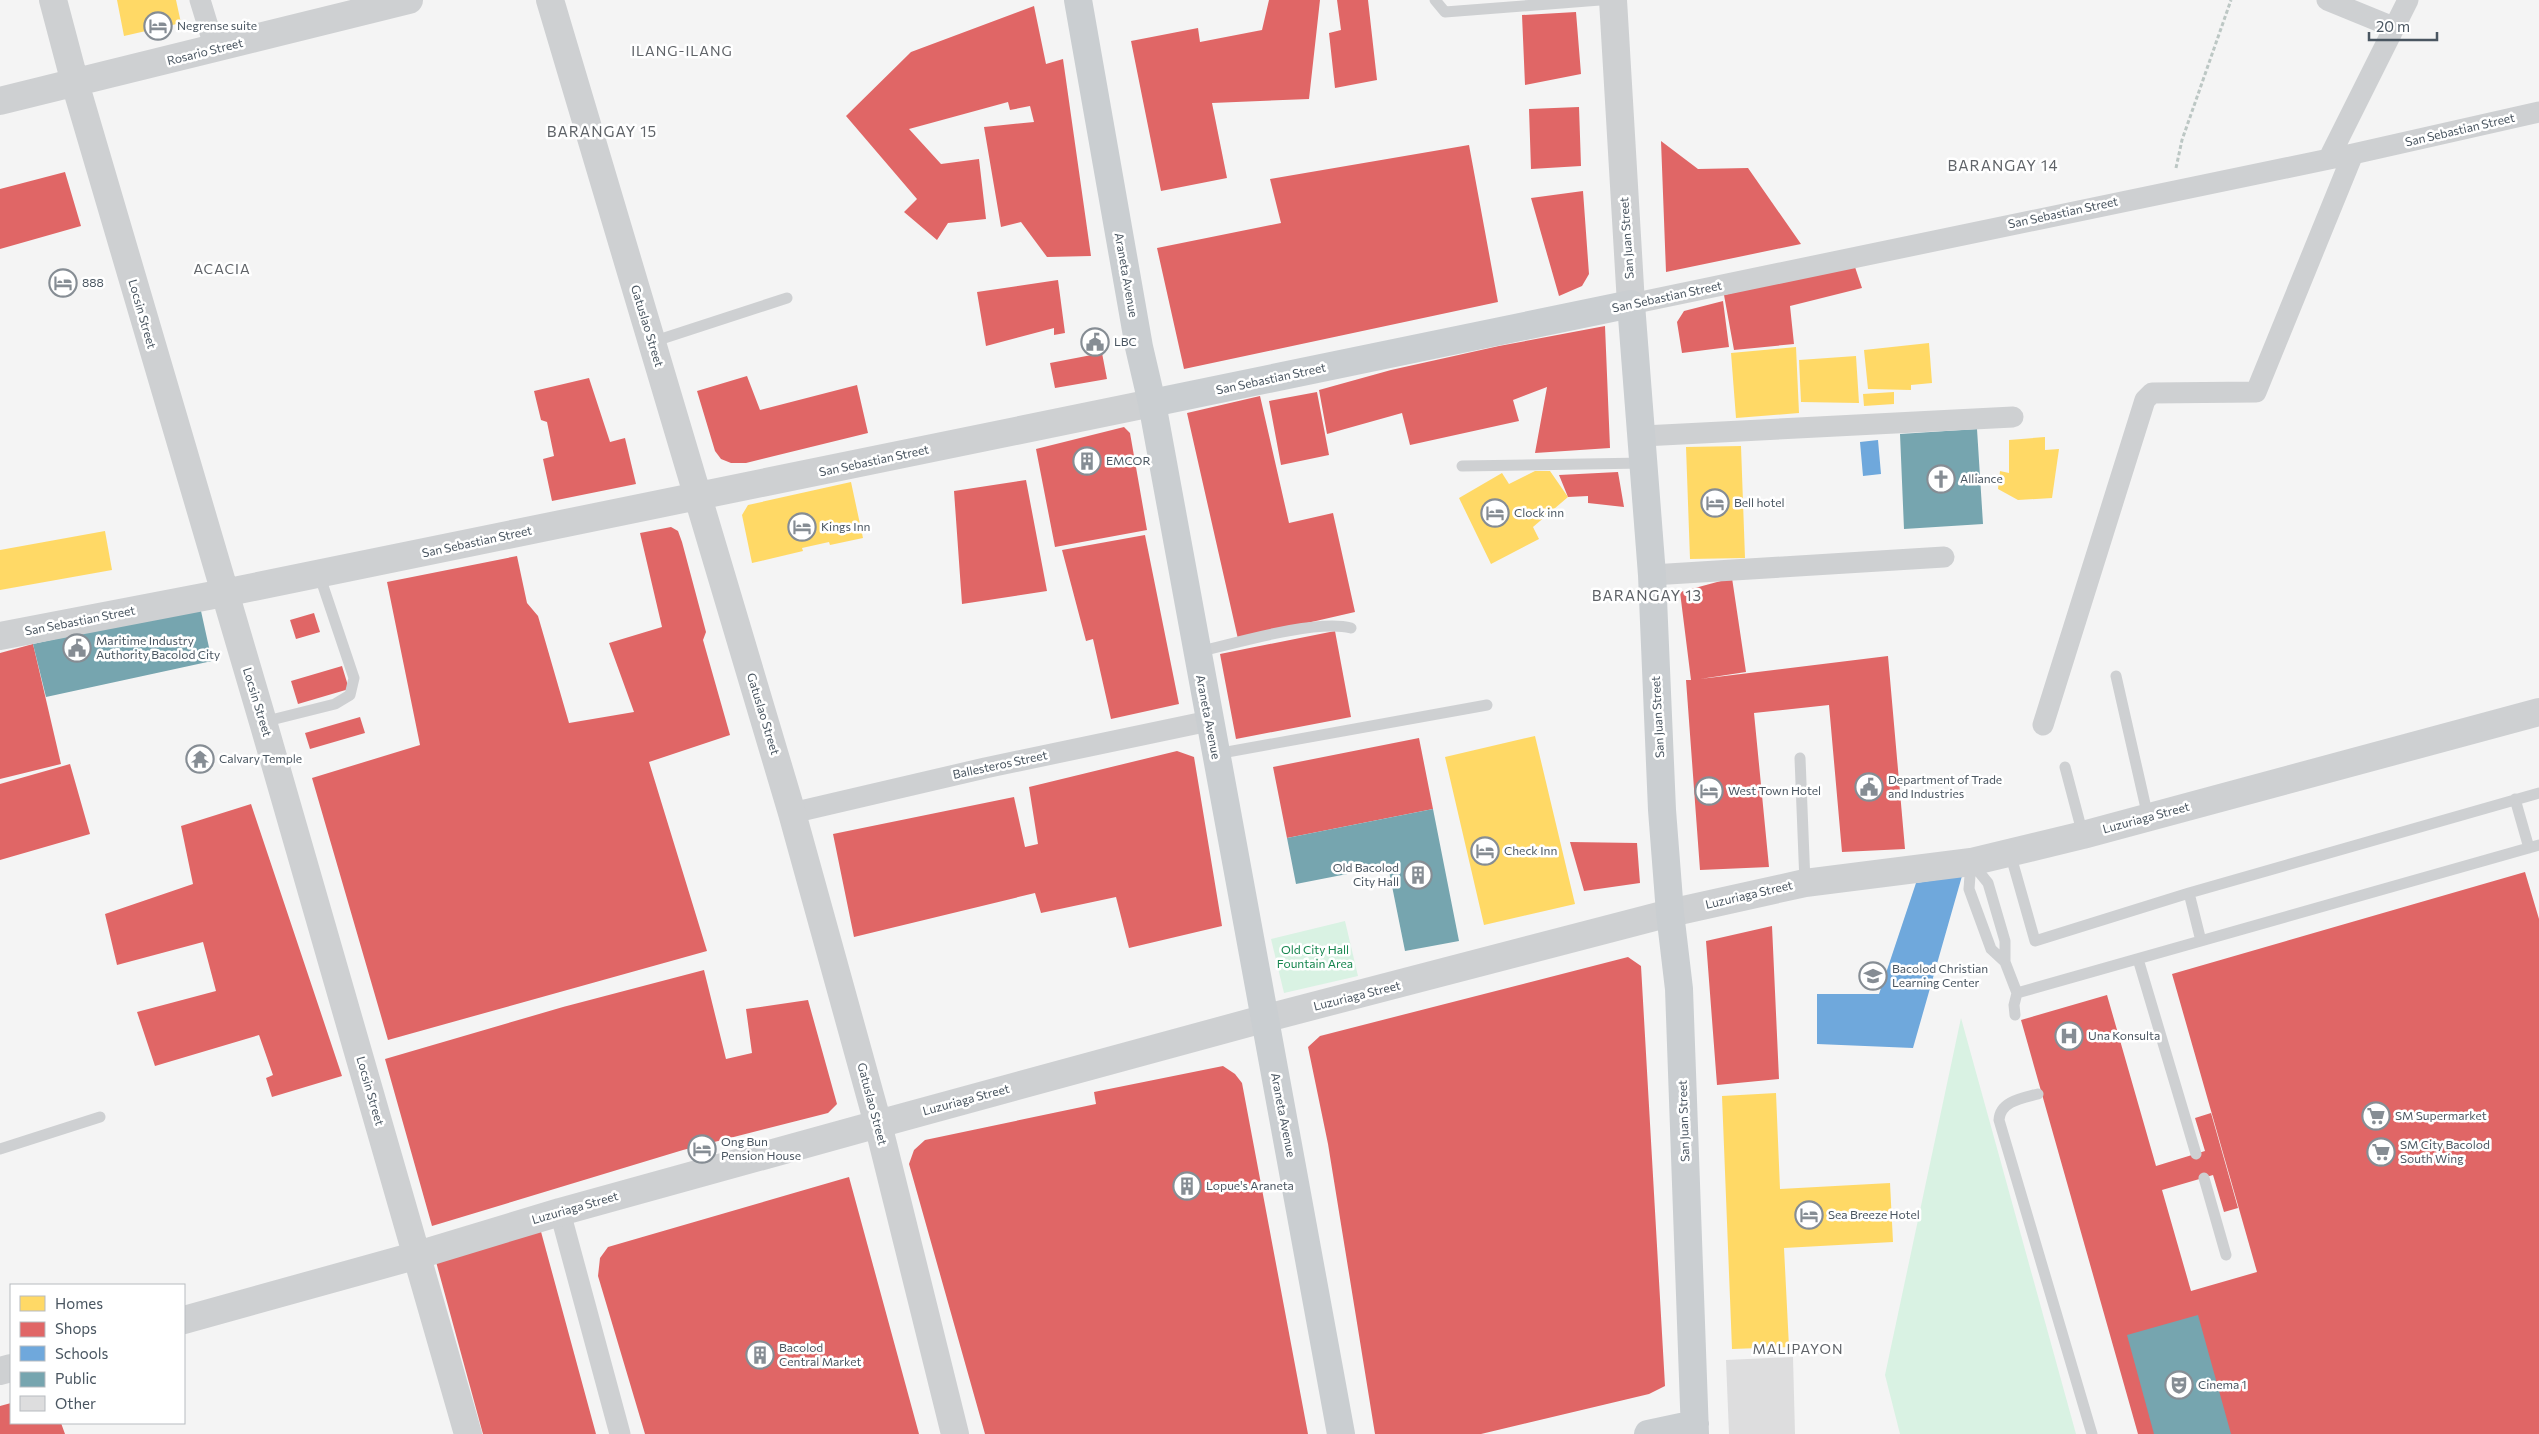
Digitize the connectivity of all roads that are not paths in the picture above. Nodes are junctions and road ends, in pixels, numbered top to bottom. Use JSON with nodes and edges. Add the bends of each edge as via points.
{"nodes":[{"id":1,"x":53,"y":0,"type":"edge"},
{"id":2,"x":200,"y":0,"type":"edge"},
{"id":3,"x":409,"y":0,"type":"edge"},
{"id":4,"x":550,"y":0,"type":"edge"},
{"id":5,"x":1078,"y":0,"type":"edge"},
{"id":6,"x":1435,"y":0,"type":"edge"},
{"id":7,"x":1600,"y":0,"type":"edge"},
{"id":8,"x":1612,"y":0,"type":"edge"},
{"id":9,"x":2327,"y":0,"type":"edge"},
{"id":10,"x":2408,"y":0,"type":"edge"},
{"id":11,"x":2393,"y":28,"type":"junction"},
{"id":12,"x":215,"y":50,"type":"junction"},
{"id":13,"x":75,"y":83,"type":"junction"},
{"id":14,"x":0,"y":101,"type":"edge"},
{"id":15,"x":2539,"y":112,"type":"edge"},
{"id":16,"x":2353,"y":154,"type":"junction"},
{"id":17,"x":2329,"y":158,"type":"junction"},
{"id":18,"x":787,"y":298,"type":"dead end"},
{"id":19,"x":1632,"y":304,"type":"junction"},
{"id":20,"x":652,"y":342,"type":"junction"},
{"id":21,"x":1152,"y":404,"type":"junction"},
{"id":22,"x":2014,"y":417,"type":"dead end"},
{"id":23,"x":1643,"y":436,"type":"junction"},
{"id":24,"x":1644,"y":463,"type":"junction"},
{"id":25,"x":1462,"y":466,"type":"dead end"},
{"id":26,"x":698,"y":497,"type":"junction"},
{"id":27,"x":1944,"y":556,"type":"dead end"},
{"id":28,"x":319,"y":574,"type":"junction"},
{"id":29,"x":1652,"y":575,"type":"junction"},
{"id":30,"x":224,"y":593,"type":"junction"},
{"id":31,"x":1351,"y":628,"type":"dead end"},
{"id":32,"x":0,"y":636,"type":"edge"},
{"id":33,"x":1196,"y":652,"type":"junction"},
{"id":34,"x":2116,"y":676,"type":"dead end"},
{"id":35,"x":1487,"y":705,"type":"dead end"},
{"id":36,"x":2539,"y":712,"type":"edge"},
{"id":37,"x":1209,"y":721,"type":"junction"},
{"id":38,"x":263,"y":722,"type":"junction"},
{"id":39,"x":2044,"y":725,"type":"dead end"},
{"id":40,"x":1216,"y":755,"type":"junction"},
{"id":41,"x":1800,"y":758,"type":"dead end"},
{"id":42,"x":2064,"y":767,"type":"dead end"},
{"id":43,"x":2539,"y":793,"type":"edge"},
{"id":44,"x":2516,"y":799,"type":"junction"},
{"id":45,"x":792,"y":813,"type":"junction"},
{"id":46,"x":2148,"y":817,"type":"junction"},
{"id":47,"x":2083,"y":835,"type":"junction"},
{"id":48,"x":2534,"y":847,"type":"edge"},
{"id":49,"x":2010,"y":853,"type":"junction"},
{"id":50,"x":1971,"y":862,"type":"junction"},
{"id":51,"x":1805,"y":883,"type":"junction"},
{"id":52,"x":2189,"y":893,"type":"junction"},
{"id":53,"x":1670,"y":913,"type":"junction"},
{"id":54,"x":2201,"y":941,"type":"junction"},
{"id":55,"x":2138,"y":959,"type":"junction"},
{"id":56,"x":2005,"y":962,"type":"junction"},
{"id":57,"x":2017,"y":993,"type":"junction"},
{"id":58,"x":2015,"y":1016,"type":"dead end"},
{"id":59,"x":1263,"y":1019,"type":"junction"},
{"id":60,"x":2038,"y":1094,"type":"dead end"},
{"id":61,"x":100,"y":1117,"type":"dead end"},
{"id":62,"x":878,"y":1124,"type":"junction"},
{"id":63,"x":0,"y":1149,"type":"edge"},
{"id":64,"x":2196,"y":1154,"type":"dead end"},
{"id":65,"x":2204,"y":1178,"type":"dead end"},
{"id":66,"x":560,"y":1212,"type":"junction"},
{"id":67,"x":418,"y":1255,"type":"junction"},
{"id":68,"x":2226,"y":1255,"type":"dead end"},
{"id":69,"x":185,"y":1320,"type":"edge"},
{"id":70,"x":1695,"y":1429,"type":"edge"},
{"id":71,"x":468,"y":1434,"type":"edge"},
{"id":72,"x":620,"y":1434,"type":"edge"},
{"id":73,"x":955,"y":1434,"type":"edge"},
{"id":74,"x":1341,"y":1434,"type":"edge"},
{"id":75,"x":1648,"y":1434,"type":"edge"},
{"id":76,"x":2092,"y":1434,"type":"edge"}],
"edges":[{"from":1,"to":13,"type":"street","name":"Locsin Street"},
{"from":2,"to":12,"type":"street"},
{"from":3,"to":12,"type":"street","name":"Rosario Street"},
{"from":4,"to":20,"type":"street","name":"Gatuslao Street"},
{"from":5,"to":21,"type":"main road","name":"Araneta Avenue","via":[[1139,347]]},
{"from":6,"to":7,"type":"lane","via":[[1445,12]]},
{"from":8,"to":19,"type":"street","name":"San Juan Street"},
{"from":9,"to":11,"type":"street"},
{"from":10,"to":11,"type":"street"},
{"from":11,"to":17,"type":"street"},
{"from":12,"to":13,"type":"street","name":"Rosario Street"},
{"from":13,"to":14,"type":"street","name":"Rosario Street"},
{"from":13,"to":30,"type":"street","name":"Locsin Street"},
{"from":15,"to":16,"type":"street","name":"San Sebastian Street"},
{"from":16,"to":17,"type":"street","name":"San Sebastian Street"},
{"from":16,"to":39,"type":"street","via":[[2256,392],[2152,393],[2145,400]]},
{"from":17,"to":19,"type":"street","name":"San Sebastian Street"},
{"from":18,"to":20,"type":"lane"},
{"from":19,"to":21,"type":"main road","name":"San Sebastian Street"},
{"from":19,"to":23,"type":"main road","name":"San Juan Street"},
{"from":20,"to":26,"type":"street","name":"Gatuslao Street"},
{"from":21,"to":26,"type":"street","name":"San Sebastian Street"},
{"from":21,"to":33,"type":"main road","name":"Araneta Avenue"},
{"from":22,"to":23,"type":"street"},
{"from":23,"to":24,"type":"main road","name":"San Juan Street"},
{"from":24,"to":25,"type":"lane"},
{"from":24,"to":29,"type":"main road","name":"San Juan Street"},
{"from":26,"to":28,"type":"street","name":"San Sebastian Street"},
{"from":26,"to":45,"type":"street","name":"Gatuslao Street"},
{"from":27,"to":29,"type":"street"},
{"from":28,"to":30,"type":"street","name":"San Sebastian Street"},
{"from":28,"to":38,"type":"lane","via":[[354,678],[350,695],[334,704]]},
{"from":29,"to":53,"type":"main road","name":"San Juan Street","via":[[1662,810]]},
{"from":30,"to":32,"type":"street","name":"San Sebastian Street"},
{"from":30,"to":38,"type":"street","name":"Locsin Street"},
{"from":31,"to":33,"type":"lane","via":[[1317,626]]},
{"from":33,"to":37,"type":"main road","name":"Araneta Avenue"},
{"from":34,"to":46,"type":"lane"},
{"from":35,"to":40,"type":"lane"},
{"from":36,"to":46,"type":"street","name":"Luzuriaga Street"},
{"from":37,"to":40,"type":"main road","name":"Araneta Avenue"},
{"from":37,"to":45,"type":"street","name":"Ballesteros Street"},
{"from":38,"to":67,"type":"street","name":"Locsin Street"},
{"from":40,"to":59,"type":"main road","name":"Araneta Avenue"},
{"from":41,"to":51,"type":"lane"},
{"from":42,"to":47,"type":"lane"},
{"from":43,"to":44,"type":"lane"},
{"from":44,"to":48,"type":"lane"},
{"from":44,"to":52,"type":"lane"},
{"from":45,"to":62,"type":"street","name":"Gatuslao Street"},
{"from":46,"to":47,"type":"street","name":"Luzuriaga Street"},
{"from":47,"to":49,"type":"street","name":"Luzuriaga Street"},
{"from":48,"to":54,"type":"lane"},
{"from":49,"to":50,"type":"street","name":"Luzuriaga Street"},
{"from":49,"to":52,"type":"lane","via":[[2035,941]]},
{"from":50,"to":51,"type":"street","name":"Luzuriaga Street"},
{"from":50,"to":56,"type":"lane","via":[[1988,883],[2005,941]]},
{"from":50,"to":56,"type":"lane","via":[[1969,890],[1991,949]]},
{"from":51,"to":53,"type":"street","name":"Luzuriaga Street"},
{"from":52,"to":54,"type":"lane"},
{"from":53,"to":59,"type":"street","name":"Luzuriaga Street"},
{"from":53,"to":70,"type":"main road","name":"San Juan Street","via":[[1679,990]]},
{"from":54,"to":55,"type":"lane"},
{"from":55,"to":57,"type":"lane"},
{"from":55,"to":64,"type":"lane"},
{"from":56,"to":57,"type":"lane"},
{"from":57,"to":58,"type":"lane"},
{"from":59,"to":62,"type":"street","name":"Luzuriaga Street"},
{"from":59,"to":74,"type":"main road","name":"Araneta Avenue"},
{"from":60,"to":76,"type":"lane","via":[[2005,1105],[1999,1120]]},
{"from":61,"to":63,"type":"lane"},
{"from":62,"to":66,"type":"street","name":"Luzuriaga Street"},
{"from":62,"to":73,"type":"street","name":"Gatuslao Street"},
{"from":65,"to":68,"type":"lane"},
{"from":66,"to":67,"type":"street","name":"Luzuriaga Street"},
{"from":66,"to":72,"type":"street"},
{"from":67,"to":69,"type":"street","name":"Luzuriaga Street"},
{"from":67,"to":71,"type":"street","name":"Locsin Street"},
{"from":70,"to":75,"type":"main road"}]}
